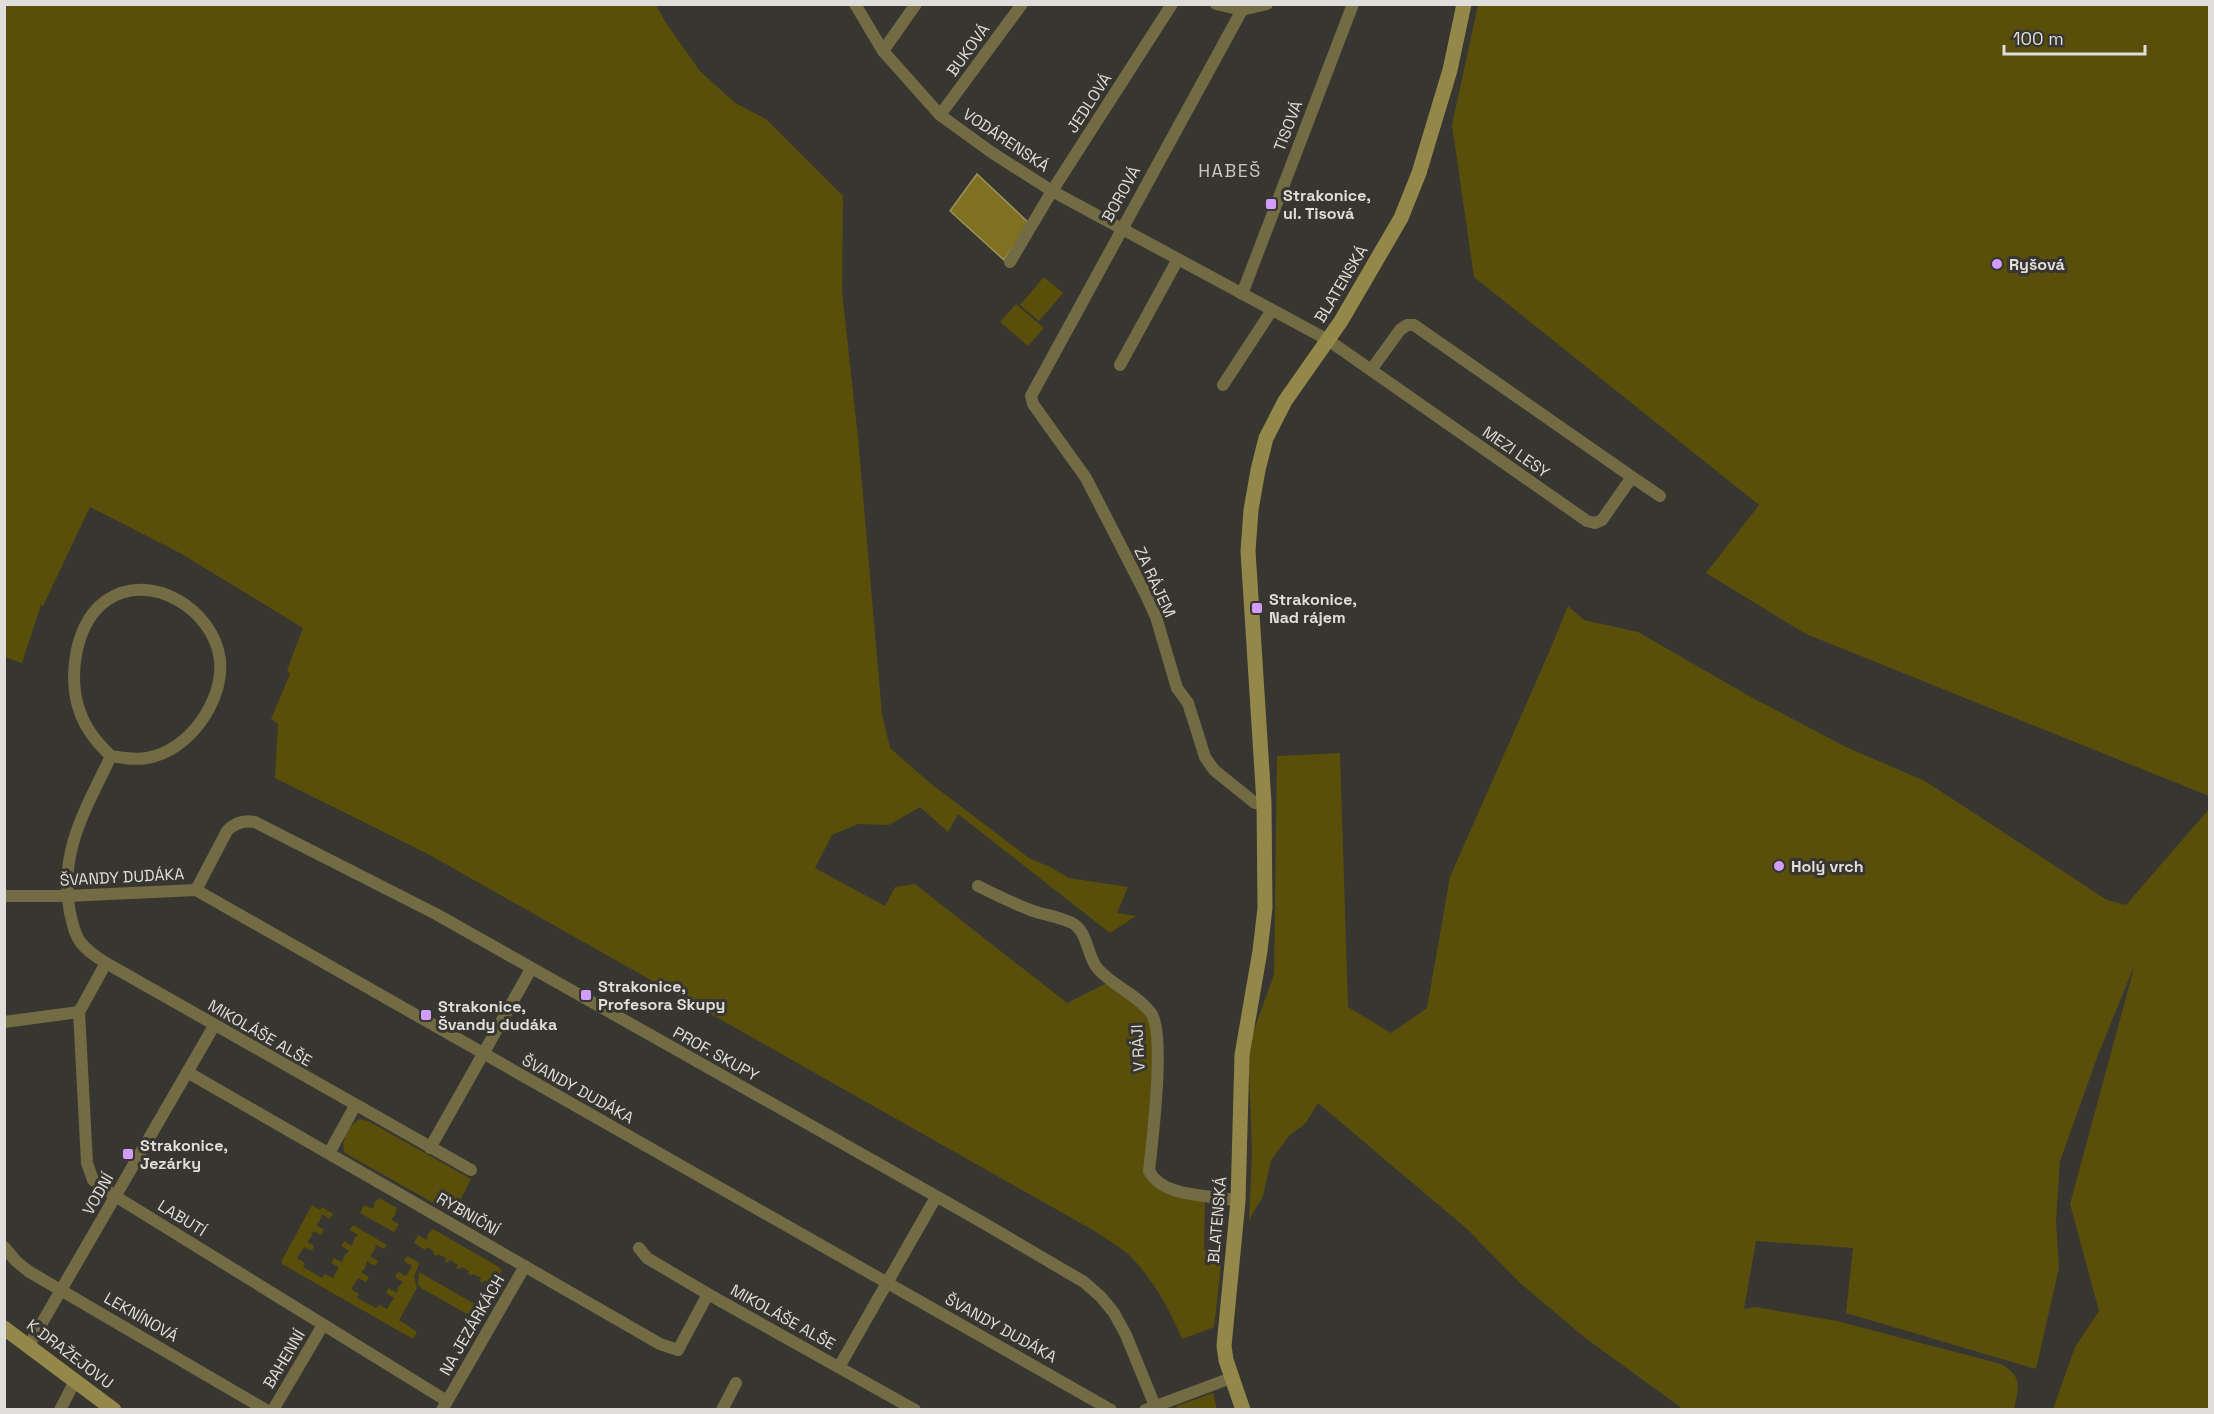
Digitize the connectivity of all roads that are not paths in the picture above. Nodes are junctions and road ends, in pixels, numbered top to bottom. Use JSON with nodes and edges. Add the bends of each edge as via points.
{"nodes":[{"id":1,"x":855,"y":4,"type":"edge"},
{"id":2,"x":916,"y":4,"type":"edge"},
{"id":3,"x":1022,"y":4,"type":"edge"},
{"id":4,"x":1172,"y":4,"type":"edge"},
{"id":5,"x":1216,"y":4,"type":"edge"},
{"id":6,"x":1267,"y":4,"type":"edge"},
{"id":7,"x":1353,"y":4,"type":"edge"},
{"id":8,"x":1464,"y":4,"type":"edge"},
{"id":9,"x":1242,"y":9,"type":"junction"},
{"id":10,"x":883,"y":51,"type":"junction"},
{"id":11,"x":940,"y":115,"type":"junction"},
{"id":12,"x":1052,"y":191,"type":"junction"},
{"id":13,"x":1121,"y":228,"type":"junction"},
{"id":14,"x":1178,"y":259,"type":"junction"},
{"id":15,"x":1010,"y":262,"type":"dead end"},
{"id":16,"x":1242,"y":294,"type":"junction"},
{"id":17,"x":1272,"y":310,"type":"junction"},
{"id":18,"x":1328,"y":340,"type":"junction"},
{"id":19,"x":1120,"y":365,"type":"dead end"},
{"id":20,"x":1371,"y":370,"type":"junction"},
{"id":21,"x":1223,"y":385,"type":"dead end"},
{"id":22,"x":1031,"y":396,"type":"joint"},
{"id":23,"x":1632,"y":477,"type":"junction"},
{"id":24,"x":1660,"y":496,"type":"dead end"},
{"id":25,"x":111,"y":756,"type":"junction"},
{"id":26,"x":1264,"y":803,"type":"junction"},
{"id":27,"x":978,"y":886,"type":"dead end"},
{"id":28,"x":196,"y":890,"type":"junction"},
{"id":29,"x":4,"y":896,"type":"edge"},
{"id":30,"x":67,"y":896,"type":"junction"},
{"id":31,"x":106,"y":963,"type":"junction"},
{"id":32,"x":531,"y":969,"type":"junction"},
{"id":33,"x":79,"y":1012,"type":"junction"},
{"id":34,"x":4,"y":1022,"type":"edge"},
{"id":35,"x":214,"y":1026,"type":"junction"},
{"id":36,"x":484,"y":1055,"type":"junction"},
{"id":37,"x":187,"y":1072,"type":"junction"},
{"id":38,"x":355,"y":1106,"type":"junction"},
{"id":39,"x":430,"y":1148,"type":"junction"},
{"id":40,"x":329,"y":1153,"type":"junction"},
{"id":41,"x":471,"y":1170,"type":"dead end"},
{"id":42,"x":115,"y":1196,"type":"junction"},
{"id":43,"x":936,"y":1197,"type":"junction"},
{"id":44,"x":1238,"y":1201,"type":"junction"},
{"id":45,"x":4,"y":1247,"type":"edge"},
{"id":46,"x":639,"y":1248,"type":"dead end"},
{"id":47,"x":525,"y":1266,"type":"junction"},
{"id":48,"x":888,"y":1282,"type":"junction"},
{"id":49,"x":62,"y":1289,"type":"junction"},
{"id":50,"x":708,"y":1294,"type":"junction"},
{"id":51,"x":323,"y":1325,"type":"junction"},
{"id":52,"x":4,"y":1328,"type":"edge"},
{"id":53,"x":28,"y":1347,"type":"junction"},
{"id":54,"x":839,"y":1367,"type":"junction"},
{"id":55,"x":1232,"y":1378,"type":"junction"},
{"id":56,"x":75,"y":1381,"type":"junction"},
{"id":57,"x":736,"y":1383,"type":"dead end"},
{"id":58,"x":444,"y":1405,"type":"edge"},
{"id":59,"x":1150,"y":1408,"type":"edge"},
{"id":60,"x":60,"y":1410,"type":"edge"},
{"id":61,"x":114,"y":1410,"type":"edge"},
{"id":62,"x":267,"y":1410,"type":"edge"},
{"id":63,"x":273,"y":1410,"type":"edge"},
{"id":64,"x":722,"y":1410,"type":"edge"},
{"id":65,"x":915,"y":1410,"type":"edge"},
{"id":66,"x":1111,"y":1410,"type":"edge"},
{"id":67,"x":1243,"y":1410,"type":"edge"}],
"edges":[{"from":1,"to":10,"type":"street","name":"VODÁRENSKÁ"},
{"from":2,"to":10,"type":"street"},
{"from":3,"to":11,"type":"street","name":"BUKOVÁ"},
{"from":4,"to":12,"type":"street","name":"JEDLOVÁ"},
{"from":5,"to":9,"type":"street"},
{"from":6,"to":9,"type":"street"},
{"from":7,"to":16,"type":"street","name":"TISOVÁ"},
{"from":8,"to":18,"type":"street","name":"BLATENSKÁ","via":[[1446,82],[1405,209]]},
{"from":9,"to":13,"type":"street","name":"BOROVÁ"},
{"from":10,"to":11,"type":"street","name":"VODÁRENSKÁ"},
{"from":11,"to":12,"type":"street","name":"VODÁRENSKÁ"},
{"from":12,"to":13,"type":"street","name":"VODÁRENSKÁ"},
{"from":12,"to":15,"type":"street","name":"JEDLOVÁ"},
{"from":13,"to":14,"type":"street","name":"VODÁRENSKÁ"},
{"from":13,"to":22,"type":"street","name":"BOROVÁ"},
{"from":14,"to":16,"type":"street","name":"VODÁRENSKÁ"},
{"from":14,"to":19,"type":"street"},
{"from":16,"to":17,"type":"street","name":"VODÁRENSKÁ"},
{"from":17,"to":18,"type":"street","name":"VODÁRENSKÁ"},
{"from":17,"to":21,"type":"street"},
{"from":18,"to":20,"type":"street","name":"MEZI LESY"},
{"from":18,"to":26,"type":"street","name":"BLATENSKÁ","via":[[1285,401],[1266,438],[1251,510],[1248,551]]},
{"from":20,"to":23,"type":"street","via":[[1400,330],[1414,325]]},
{"from":20,"to":23,"type":"street","name":"MEZI LESY","via":[[1587,521],[1602,520]]},
{"from":22,"to":26,"type":"street","name":"ZA RÁJEM","via":[[1086,478],[1145,592],[1205,757],[1214,770],[1255,803]]},
{"from":23,"to":24,"type":"street"},
{"from":25,"to":25,"type":"street","via":[[88,731],[79,711],[74,672],[82,633],[95,612],[115,594],[137,589],[166,594],[198,616],[216,645],[220,660],[215,698],[200,723],[172,748],[148,758]]},
{"from":25,"to":30,"type":"street","name":"MIKOLÁŠE ALŠE","via":[[75,832],[68,858]]},
{"from":26,"to":44,"type":"street","name":"BLATENSKÁ","via":[[1265,908],[1242,1055]]},
{"from":27,"to":44,"type":"street","name":"V RÁJI","via":[[1074,923],[1096,967],[1150,1011],[1157,1047],[1149,1171],[1167,1188]]},
{"from":28,"to":30,"type":"street","name":"ŠVANDY DUDÁKA"},
{"from":28,"to":32,"type":"street","name":"PROF. SKUPY","via":[[227,831],[241,822],[255,822],[436,914]]},
{"from":28,"to":36,"type":"street","name":"ŠVANDY DUDÁKA"},
{"from":29,"to":30,"type":"street","name":"ŠVANDY DUDÁKA"},
{"from":30,"to":31,"type":"street","name":"MIKOLÁŠE ALŠE","via":[[77,938]]},
{"from":31,"to":33,"type":"street"},
{"from":31,"to":35,"type":"street","name":"MIKOLÁŠE ALŠE"},
{"from":32,"to":36,"type":"street"},
{"from":32,"to":43,"type":"street","name":"PROF. SKUPY"},
{"from":33,"to":34,"type":"street"},
{"from":33,"to":42,"type":"street","name":"LABUTÍ","via":[[87,1163],[93,1180]]},
{"from":35,"to":37,"type":"street","name":"VODNÍ"},
{"from":35,"to":38,"type":"street","name":"MIKOLÁŠE ALŠE"},
{"from":36,"to":39,"type":"street"},
{"from":36,"to":48,"type":"street","name":"ŠVANDY DUDÁKA"},
{"from":37,"to":40,"type":"street","name":"RYBNIČNÍ"},
{"from":37,"to":42,"type":"street","name":"VODNÍ"},
{"from":38,"to":39,"type":"street","name":"MIKOLÁŠE ALŠE"},
{"from":38,"to":40,"type":"street"},
{"from":39,"to":41,"type":"street","name":"MIKOLÁŠE ALŠE"},
{"from":40,"to":47,"type":"street","name":"RYBNIČNÍ"},
{"from":42,"to":49,"type":"street","name":"VODNÍ"},
{"from":42,"to":51,"type":"street","name":"LABUTÍ"},
{"from":43,"to":48,"type":"street"},
{"from":43,"to":59,"type":"street","name":"PROF. SKUPY","via":[[1083,1282],[1101,1297],[1126,1335]]},
{"from":44,"to":55,"type":"street","name":"BLATENSKÁ","via":[[1224,1340]]},
{"from":45,"to":49,"type":"street","name":"LEKNÍNOVÁ","via":[[28,1271]]},
{"from":46,"to":50,"type":"street","name":"MIKOLÁŠE ALŠE","via":[[647,1258]]},
{"from":47,"to":50,"type":"street","name":"RYBNIČNÍ","via":[[660,1344],[678,1350]]},
{"from":47,"to":58,"type":"street","name":"NA JEZÁRKÁCH"},
{"from":48,"to":54,"type":"street"},
{"from":48,"to":66,"type":"street","name":"ŠVANDY DUDÁKA"},
{"from":49,"to":53,"type":"street","name":"VODNÍ"},
{"from":49,"to":62,"type":"street","name":"LEKNÍNOVÁ"},
{"from":50,"to":54,"type":"street","name":"MIKOLÁŠE ALŠE"},
{"from":51,"to":58,"type":"street","name":"LABUTÍ"},
{"from":51,"to":63,"type":"street","name":"BAHENNÍ"},
{"from":52,"to":53,"type":"street","name":"K DRAŽEJOVU"},
{"from":53,"to":56,"type":"street","name":"K DRAŽEJOVU"},
{"from":54,"to":65,"type":"street","name":"MIKOLÁŠE ALŠE"},
{"from":55,"to":59,"type":"street"},
{"from":55,"to":67,"type":"street","name":"BLATENSKÁ"},
{"from":56,"to":60,"type":"street"},
{"from":56,"to":61,"type":"street","name":"K DRAŽEJOVU"},
{"from":57,"to":64,"type":"street"}]}
